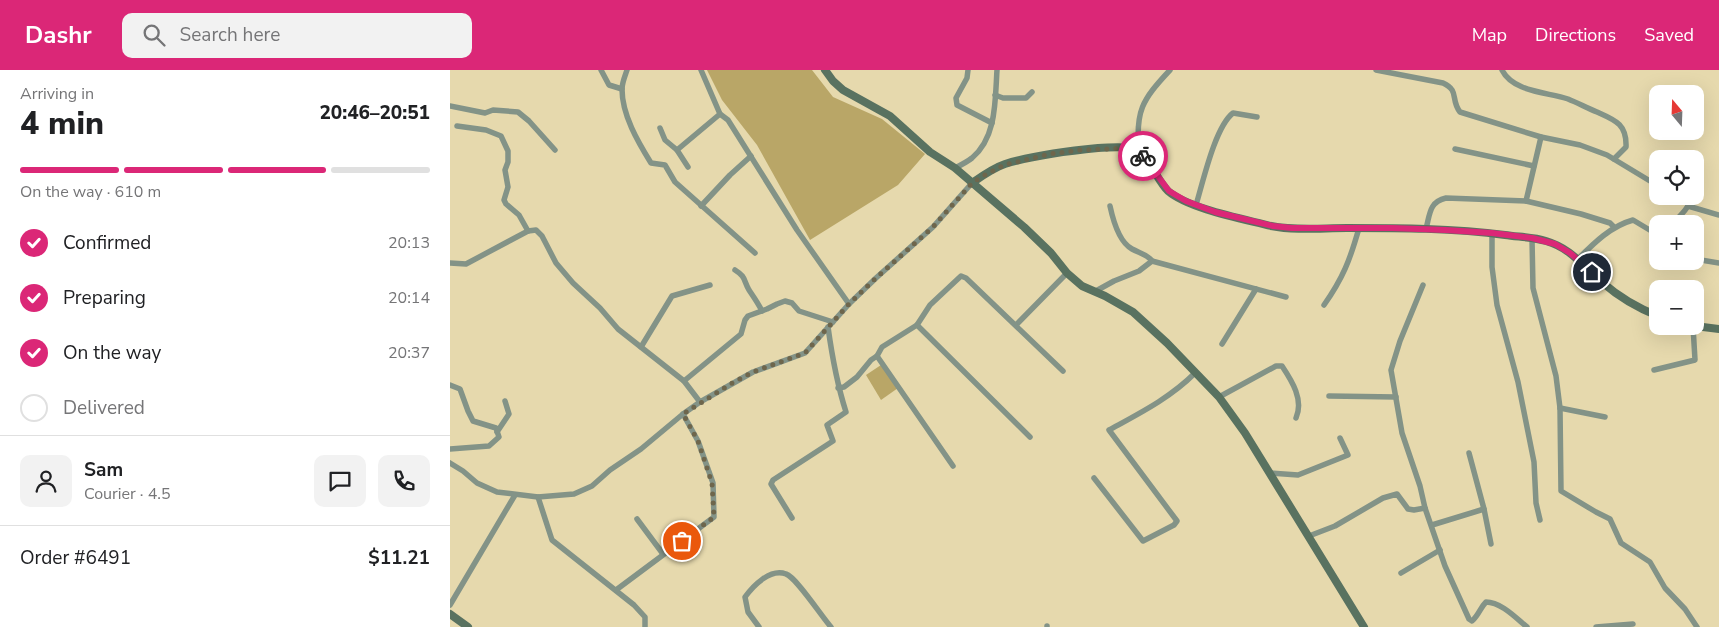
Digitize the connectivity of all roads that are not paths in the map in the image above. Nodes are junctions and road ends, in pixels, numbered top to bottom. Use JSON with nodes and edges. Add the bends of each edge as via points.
{"nodes":[{"id":1,"x":601,"y":70,"type":"edge"},
{"id":2,"x":626,"y":70,"type":"edge"},
{"id":3,"x":702,"y":70,"type":"edge"},
{"id":4,"x":825,"y":70,"type":"edge"},
{"id":5,"x":968,"y":70,"type":"edge"},
{"id":6,"x":997,"y":70,"type":"edge"},
{"id":7,"x":1170,"y":70,"type":"edge"},
{"id":8,"x":1376,"y":70,"type":"edge"},
{"id":9,"x":1502,"y":70,"type":"edge"},
{"id":10,"x":622,"y":89,"type":"junction"},
{"id":11,"x":1032,"y":92,"type":"dead end"},
{"id":12,"x":995,"y":95,"type":"junction"},
{"id":13,"x":450,"y":106,"type":"edge"},
{"id":14,"x":720,"y":114,"type":"junction"},
{"id":15,"x":1257,"y":117,"type":"dead end"},
{"id":16,"x":992,"y":123,"type":"junction"},
{"id":17,"x":457,"y":126,"type":"dead end"},
{"id":18,"x":660,"y":128,"type":"dead end"},
{"id":19,"x":1541,"y":137,"type":"junction"},
{"id":20,"x":1455,"y":149,"type":"dead end"},
{"id":21,"x":555,"y":150,"type":"dead end"},
{"id":22,"x":677,"y":150,"type":"junction"},
{"id":23,"x":1139,"y":153,"type":"junction"},
{"id":24,"x":751,"y":156,"type":"junction"},
{"id":25,"x":1614,"y":159,"type":"junction"},
{"id":26,"x":1534,"y":166,"type":"junction"},
{"id":27,"x":688,"y":167,"type":"dead end"},
{"id":28,"x":955,"y":168,"type":"junction"},
{"id":29,"x":1649,"y":180,"type":"edge"},
{"id":30,"x":972,"y":183,"type":"junction"},
{"id":31,"x":1526,"y":201,"type":"junction"},
{"id":32,"x":1196,"y":205,"type":"junction"},
{"id":33,"x":701,"y":206,"type":"junction"},
{"id":34,"x":1110,"y":206,"type":"dead end"},
{"id":35,"x":1688,"y":206,"type":"joint"},
{"id":36,"x":1680,"y":215,"type":"edge"},
{"id":37,"x":1719,"y":215,"type":"edge"},
{"id":38,"x":1614,"y":227,"type":"junction"},
{"id":39,"x":1359,"y":228,"type":"junction"},
{"id":40,"x":1426,"y":229,"type":"junction"},
{"id":41,"x":1649,"y":230,"type":"edge"},
{"id":42,"x":528,"y":231,"type":"junction"},
{"id":43,"x":1492,"y":233,"type":"junction"},
{"id":44,"x":1532,"y":238,"type":"junction"},
{"id":45,"x":755,"y":253,"type":"dead end"},
{"id":46,"x":1578,"y":259,"type":"junction"},
{"id":47,"x":1704,"y":260,"type":"edge"},
{"id":48,"x":1152,"y":261,"type":"junction"},
{"id":49,"x":450,"y":263,"type":"edge"},
{"id":50,"x":1719,"y":263,"type":"edge"},
{"id":51,"x":734,"y":270,"type":"dead end"},
{"id":52,"x":1067,"y":273,"type":"junction"},
{"id":53,"x":710,"y":285,"type":"dead end"},
{"id":54,"x":1423,"y":285,"type":"dead end"},
{"id":55,"x":1256,"y":289,"type":"junction"},
{"id":56,"x":1094,"y":292,"type":"junction"},
{"id":57,"x":1286,"y":297,"type":"dead end"},
{"id":58,"x":849,"y":304,"type":"junction"},
{"id":59,"x":1324,"y":305,"type":"dead end"},
{"id":60,"x":762,"y":311,"type":"junction"},
{"id":61,"x":1649,"y":312,"type":"edge"},
{"id":62,"x":833,"y":322,"type":"junction"},
{"id":63,"x":917,"y":325,"type":"junction"},
{"id":64,"x":1016,"y":325,"type":"junction"},
{"id":65,"x":828,"y":327,"type":"junction"},
{"id":66,"x":1704,"y":327,"type":"edge"},
{"id":67,"x":1719,"y":329,"type":"edge"},
{"id":68,"x":1694,"y":335,"type":"edge"},
{"id":69,"x":1222,"y":344,"type":"dead end"},
{"id":70,"x":641,"y":347,"type":"junction"},
{"id":71,"x":877,"y":356,"type":"junction"},
{"id":72,"x":1654,"y":370,"type":"dead end"},
{"id":73,"x":1063,"y":371,"type":"dead end"},
{"id":74,"x":1195,"y":373,"type":"junction"},
{"id":75,"x":684,"y":381,"type":"junction"},
{"id":76,"x":450,"y":386,"type":"edge"},
{"id":77,"x":838,"y":388,"type":"junction"},
{"id":78,"x":1328,"y":396,"type":"dead end"},
{"id":79,"x":1396,"y":396,"type":"junction"},
{"id":80,"x":1219,"y":397,"type":"junction"},
{"id":81,"x":505,"y":401,"type":"dead end"},
{"id":82,"x":700,"y":402,"type":"junction"},
{"id":83,"x":1560,"y":408,"type":"junction"},
{"id":84,"x":683,"y":414,"type":"junction"},
{"id":85,"x":1605,"y":417,"type":"dead end"},
{"id":86,"x":1296,"y":418,"type":"dead end"},
{"id":87,"x":497,"y":432,"type":"junction"},
{"id":88,"x":1030,"y":437,"type":"dead end"},
{"id":89,"x":1340,"y":438,"type":"dead end"},
{"id":90,"x":450,"y":449,"type":"edge"},
{"id":91,"x":1470,"y":453,"type":"dead end"},
{"id":92,"x":450,"y":463,"type":"edge"},
{"id":93,"x":953,"y":466,"type":"dead end"},
{"id":94,"x":1269,"y":473,"type":"junction"},
{"id":95,"x":1094,"y":478,"type":"dead end"},
{"id":96,"x":515,"y":495,"type":"junction"},
{"id":97,"x":538,"y":498,"type":"junction"},
{"id":98,"x":1425,"y":508,"type":"junction"},
{"id":99,"x":1484,"y":509,"type":"junction"},
{"id":100,"x":792,"y":518,"type":"dead end"},
{"id":101,"x":637,"y":519,"type":"dead end"},
{"id":102,"x":1540,"y":520,"type":"dead end"},
{"id":103,"x":1432,"y":525,"type":"junction"},
{"id":104,"x":1309,"y":536,"type":"junction"},
{"id":105,"x":1491,"y":544,"type":"dead end"},
{"id":106,"x":1440,"y":550,"type":"junction"},
{"id":107,"x":664,"y":554,"type":"junction"},
{"id":108,"x":1402,"y":572,"type":"dead end"},
{"id":109,"x":616,"y":590,"type":"junction"},
{"id":110,"x":450,"y":606,"type":"edge"},
{"id":111,"x":450,"y":614,"type":"edge"},
{"id":112,"x":1633,"y":624,"type":"dead end"},
{"id":113,"x":468,"y":627,"type":"edge"},
{"id":114,"x":644,"y":627,"type":"edge"},
{"id":115,"x":759,"y":627,"type":"edge"},
{"id":116,"x":831,"y":627,"type":"edge"},
{"id":117,"x":1364,"y":627,"type":"edge"},
{"id":118,"x":1527,"y":627,"type":"edge"},
{"id":119,"x":1596,"y":627,"type":"edge"},
{"id":120,"x":1697,"y":627,"type":"edge"}],
"edges":[{"from":1,"to":10,"type":"street","via":[[609,85]]},
{"from":2,"to":10,"type":"street"},
{"from":3,"to":14,"type":"street"},
{"from":4,"to":28,"type":"street","via":[[843,90],[890,116],[930,152]]},
{"from":5,"to":16,"type":"street","via":[[956,98],[957,105]]},
{"from":6,"to":12,"type":"street"},
{"from":7,"to":23,"type":"street","via":[[1149,93],[1139,113]]},
{"from":8,"to":19,"type":"street","via":[[1443,83],[1454,92],[1460,112]]},
{"from":9,"to":25,"type":"street","via":[[1514,84],[1568,99],[1615,120],[1627,138],[1626,147]]},
{"from":10,"to":33,"type":"street","via":[[632,130],[651,163],[665,165],[675,182]]},
{"from":11,"to":12,"type":"street","via":[[1026,98]]},
{"from":12,"to":16,"type":"street"},
{"from":13,"to":21,"type":"street","via":[[485,113],[493,110],[518,112]]},
{"from":14,"to":22,"type":"street"},
{"from":14,"to":24,"type":"street","via":[[728,120]]},
{"from":15,"to":32,"type":"street","via":[[1233,113],[1228,116],[1215,143]]},
{"from":16,"to":28,"type":"street","via":[[981,149],[971,160]]},
{"from":17,"to":42,"type":"street","via":[[486,130],[501,136],[508,151],[505,170],[508,187],[504,200],[519,215]]},
{"from":18,"to":22,"type":"street","via":[[665,140]]},
{"from":19,"to":25,"type":"street","via":[[1580,145]]},
{"from":19,"to":26,"type":"street"},
{"from":20,"to":26,"type":"street"},
{"from":22,"to":27,"type":"street"},
{"from":23,"to":30,"type":"street","via":[[1130,148],[1115,147],[1050,154],[1004,165]]},
{"from":23,"to":32,"type":"street","via":[[1169,191]]},
{"from":24,"to":33,"type":"street"},
{"from":24,"to":58,"type":"street","via":[[797,230]]},
{"from":25,"to":29,"type":"street"},
{"from":26,"to":31,"type":"street"},
{"from":28,"to":30,"type":"street"},
{"from":30,"to":52,"type":"street","via":[[1024,227]]},
{"from":30,"to":58,"type":"street","via":[[933,227]]},
{"from":31,"to":38,"type":"street","via":[[1581,214]]},
{"from":31,"to":40,"type":"street","via":[[1438,200],[1432,205]]},
{"from":32,"to":39,"type":"street","via":[[1273,226]]},
{"from":33,"to":45,"type":"street"},
{"from":34,"to":48,"type":"street","via":[[1116,229],[1129,248]]},
{"from":35,"to":36,"type":"street"},
{"from":35,"to":37,"type":"street"},
{"from":38,"to":41,"type":"street","via":[[1633,220]]},
{"from":38,"to":46,"type":"street"},
{"from":39,"to":40,"type":"street"},
{"from":39,"to":59,"type":"street","via":[[1341,280]]},
{"from":40,"to":43,"type":"street"},
{"from":42,"to":49,"type":"street","via":[[466,264]]},
{"from":42,"to":70,"type":"street","via":[[536,230],[542,236],[556,263],[573,283],[618,329]]},
{"from":43,"to":44,"type":"street"},
{"from":43,"to":102,"type":"street","via":[[1497,305],[1518,382],[1534,462]]},
{"from":44,"to":46,"type":"street","via":[[1555,244]]},
{"from":44,"to":83,"type":"street","via":[[1533,288],[1556,376]]},
{"from":46,"to":61,"type":"street","via":[[1610,289]]},
{"from":47,"to":50,"type":"street"},
{"from":48,"to":55,"type":"street"},
{"from":48,"to":56,"type":"street","via":[[1139,271]]},
{"from":51,"to":60,"type":"street","via":[[744,276]]},
{"from":52,"to":56,"type":"street"},
{"from":52,"to":64,"type":"street"},
{"from":53,"to":70,"type":"street","via":[[672,296]]},
{"from":54,"to":79,"type":"street","via":[[1391,370]]},
{"from":55,"to":57,"type":"street"},
{"from":55,"to":69,"type":"street"},
{"from":56,"to":74,"type":"street","via":[[1133,312]]},
{"from":58,"to":62,"type":"street"},
{"from":60,"to":62,"type":"street","via":[[785,301],[799,311]]},
{"from":60,"to":75,"type":"street","via":[[748,316],[740,334]]},
{"from":62,"to":65,"type":"street"},
{"from":63,"to":64,"type":"street","via":[[930,305],[961,276]]},
{"from":63,"to":71,"type":"street","via":[[882,347]]},
{"from":63,"to":88,"type":"street"},
{"from":64,"to":73,"type":"street"},
{"from":65,"to":77,"type":"street"},
{"from":65,"to":82,"type":"street","via":[[805,353],[753,372]]},
{"from":66,"to":67,"type":"street"},
{"from":68,"to":72,"type":"street","via":[[1695,360]]},
{"from":70,"to":75,"type":"street"},
{"from":71,"to":77,"type":"street","via":[[857,377]]},
{"from":71,"to":93,"type":"street"},
{"from":74,"to":80,"type":"street"},
{"from":74,"to":95,"type":"street","via":[[1162,401],[1110,430],[1177,521],[1174,525],[1143,541]]},
{"from":75,"to":82,"type":"street"},
{"from":76,"to":87,"type":"street","via":[[460,389],[473,421],[496,428]]},
{"from":77,"to":100,"type":"street","via":[[846,412],[828,425],[833,441],[771,484]]},
{"from":78,"to":79,"type":"street"},
{"from":79,"to":98,"type":"street","via":[[1402,434]]},
{"from":80,"to":86,"type":"street","via":[[1276,366],[1282,366],[1296,390],[1300,410]]},
{"from":80,"to":94,"type":"street"},
{"from":81,"to":87,"type":"street","via":[[509,414]]},
{"from":82,"to":84,"type":"street"},
{"from":83,"to":85,"type":"street"},
{"from":83,"to":120,"type":"street","via":[[1560,491],[1610,519],[1621,543],[1650,562],[1664,588]]},
{"from":84,"to":97,"type":"street","via":[[592,486],[574,494]]},
{"from":84,"to":107,"type":"street","via":[[698,441],[712,483],[714,517]]},
{"from":87,"to":90,"type":"street","via":[[499,437],[489,446]]},
{"from":89,"to":94,"type":"street","via":[[1348,455],[1298,475]]},
{"from":91,"to":99,"type":"street"},
{"from":92,"to":96,"type":"street","via":[[484,486]]},
{"from":94,"to":104,"type":"street"},
{"from":96,"to":97,"type":"street"},
{"from":96,"to":110,"type":"street"},
{"from":97,"to":109,"type":"street","via":[[552,540]]},
{"from":98,"to":103,"type":"street"},
{"from":98,"to":104,"type":"street","via":[[1408,509],[1397,494]]},
{"from":99,"to":103,"type":"street"},
{"from":99,"to":105,"type":"street"},
{"from":101,"to":107,"type":"street"},
{"from":103,"to":106,"type":"street"},
{"from":104,"to":117,"type":"street"},
{"from":106,"to":108,"type":"street"},
{"from":106,"to":118,"type":"street","via":[[1469,620],[1478,616],[1486,602],[1492,602]]},
{"from":107,"to":109,"type":"street"},
{"from":109,"to":114,"type":"street","via":[[646,616]]},
{"from":111,"to":113,"type":"street"},
{"from":112,"to":119,"type":"street"},
{"from":115,"to":116,"type":"street","via":[[748,612],[745,597],[759,582],[777,573],[787,574],[795,580]]}]}
